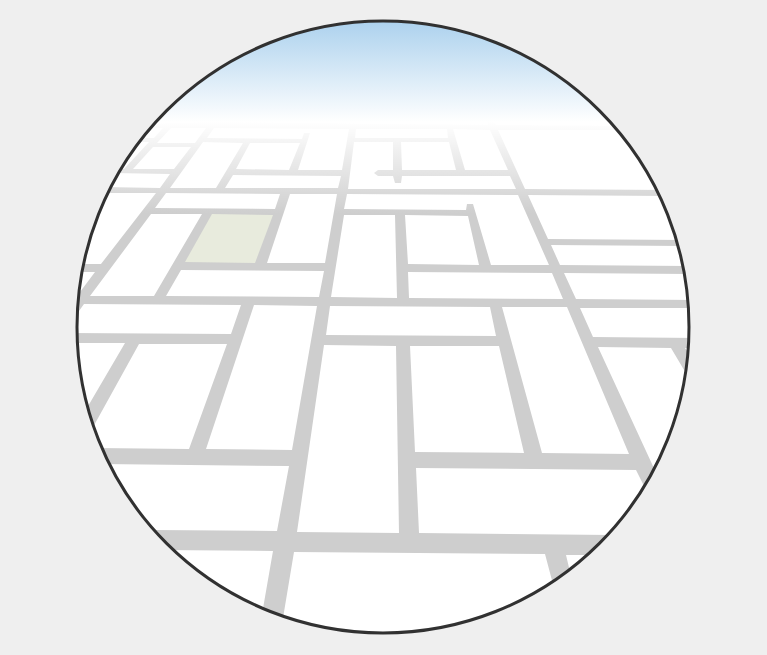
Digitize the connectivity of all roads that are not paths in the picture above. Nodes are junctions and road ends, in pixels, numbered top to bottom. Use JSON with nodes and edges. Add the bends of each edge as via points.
{"nodes":[{"id":1,"x":143,"y":153,"type":"edge"},
{"id":2,"x":193,"y":153,"type":"edge"},
{"id":3,"x":241,"y":153,"type":"edge"},
{"id":4,"x":301,"y":153,"type":"edge"},
{"id":5,"x":350,"y":153,"type":"edge"},
{"id":6,"x":397,"y":153,"type":"edge"},
{"id":7,"x":456,"y":153,"type":"edge"},
{"id":8,"x":504,"y":153,"type":"edge"},
{"id":9,"x":120,"y":171,"type":"edge"},
{"id":10,"x":126,"y":171,"type":"junction"},
{"id":11,"x":178,"y":172,"type":"junction"},
{"id":12,"x":230,"y":172,"type":"junction"},
{"id":13,"x":293,"y":172,"type":"junction"},
{"id":14,"x":346,"y":172,"type":"junction"},
{"id":15,"x":378,"y":173,"type":"dead end"},
{"id":16,"x":398,"y":173,"type":"junction"},
{"id":17,"x":461,"y":173,"type":"junction"},
{"id":18,"x":513,"y":173,"type":"junction"},
{"id":19,"x":110,"y":190,"type":"edge"},
{"id":20,"x":163,"y":190,"type":"junction"},
{"id":21,"x":219,"y":191,"type":"junction"},
{"id":22,"x":286,"y":191,"type":"junction"},
{"id":23,"x":343,"y":191,"type":"junction"},
{"id":24,"x":398,"y":192,"type":"junction"},
{"id":25,"x":467,"y":192,"type":"junction"},
{"id":26,"x":522,"y":192,"type":"junction"},
{"id":27,"x":658,"y":193,"type":"edge"},
{"id":28,"x":147,"y":212,"type":"junction"},
{"id":29,"x":208,"y":212,"type":"junction"},
{"id":30,"x":279,"y":212,"type":"junction"},
{"id":31,"x":339,"y":212,"type":"junction"},
{"id":32,"x":400,"y":212,"type":"junction"},
{"id":33,"x":472,"y":213,"type":"junction"},
{"id":34,"x":544,"y":242,"type":"junction"},
{"id":35,"x":678,"y":243,"type":"edge"},
{"id":36,"x":177,"y":266,"type":"junction"},
{"id":37,"x":260,"y":267,"type":"junction"},
{"id":38,"x":330,"y":267,"type":"junction"},
{"id":39,"x":83,"y":268,"type":"edge"},
{"id":40,"x":105,"y":268,"type":"junction"},
{"id":41,"x":401,"y":268,"type":"junction"},
{"id":42,"x":486,"y":269,"type":"junction"},
{"id":43,"x":556,"y":269,"type":"junction"},
{"id":44,"x":684,"y":270,"type":"edge"},
{"id":45,"x":79,"y":297,"type":"edge"},
{"id":46,"x":79,"y":300,"type":"edge"},
{"id":47,"x":158,"y":300,"type":"junction"},
{"id":48,"x":249,"y":301,"type":"junction"},
{"id":49,"x":325,"y":301,"type":"junction"},
{"id":50,"x":403,"y":302,"type":"junction"},
{"id":51,"x":495,"y":303,"type":"junction"},
{"id":52,"x":571,"y":303,"type":"junction"},
{"id":53,"x":689,"y":304,"type":"edge"},
{"id":54,"x":78,"y":338,"type":"edge"},
{"id":55,"x":135,"y":338,"type":"junction"},
{"id":56,"x":236,"y":339,"type":"junction"},
{"id":57,"x":318,"y":340,"type":"junction"},
{"id":58,"x":403,"y":340,"type":"junction"},
{"id":59,"x":504,"y":341,"type":"junction"},
{"id":60,"x":589,"y":342,"type":"junction"},
{"id":61,"x":675,"y":343,"type":"junction"},
{"id":62,"x":689,"y":343,"type":"edge"},
{"id":63,"x":687,"y":364,"type":"edge"},
{"id":64,"x":90,"y":417,"type":"edge"},
{"id":65,"x":106,"y":456,"type":"edge"},
{"id":66,"x":195,"y":457,"type":"junction"},
{"id":67,"x":299,"y":458,"type":"junction"},
{"id":68,"x":407,"y":460,"type":"junction"},
{"id":69,"x":535,"y":461,"type":"junction"},
{"id":70,"x":642,"y":462,"type":"junction"},
{"id":71,"x":650,"y":480,"type":"edge"},
{"id":72,"x":285,"y":542,"type":"junction"},
{"id":73,"x":409,"y":543,"type":"junction"},
{"id":74,"x":167,"y":544,"type":"edge"},
{"id":75,"x":553,"y":545,"type":"junction"},
{"id":76,"x":599,"y":545,"type":"edge"},
{"id":77,"x":561,"y":577,"type":"edge"},
{"id":78,"x":273,"y":614,"type":"edge"}],
"edges":[{"from":1,"to":10,"type":"street"},
{"from":2,"to":11,"type":"street"},
{"from":3,"to":12,"type":"street"},
{"from":4,"to":13,"type":"street"},
{"from":5,"to":14,"type":"street"},
{"from":6,"to":16,"type":"street"},
{"from":7,"to":17,"type":"street"},
{"from":8,"to":18,"type":"street"},
{"from":9,"to":10,"type":"street"},
{"from":10,"to":11,"type":"street"},
{"from":11,"to":20,"type":"street"},
{"from":12,"to":13,"type":"street"},
{"from":12,"to":21,"type":"street"},
{"from":13,"to":14,"type":"street"},
{"from":14,"to":23,"type":"street"},
{"from":15,"to":16,"type":"street"},
{"from":16,"to":17,"type":"street"},
{"from":16,"to":24,"type":"street"},
{"from":17,"to":18,"type":"street"},
{"from":18,"to":26,"type":"street"},
{"from":19,"to":20,"type":"street"},
{"from":20,"to":21,"type":"street"},
{"from":20,"to":28,"type":"street"},
{"from":21,"to":22,"type":"street"},
{"from":22,"to":23,"type":"street"},
{"from":22,"to":30,"type":"street"},
{"from":23,"to":24,"type":"street"},
{"from":23,"to":31,"type":"street"},
{"from":24,"to":25,"type":"street"},
{"from":25,"to":26,"type":"street"},
{"from":25,"to":33,"type":"street"},
{"from":26,"to":27,"type":"street"},
{"from":26,"to":34,"type":"street"},
{"from":28,"to":29,"type":"street"},
{"from":28,"to":40,"type":"street"},
{"from":29,"to":30,"type":"street"},
{"from":29,"to":36,"type":"street"},
{"from":30,"to":37,"type":"street"},
{"from":31,"to":32,"type":"street"},
{"from":31,"to":38,"type":"street"},
{"from":32,"to":33,"type":"street"},
{"from":32,"to":41,"type":"street"},
{"from":33,"to":42,"type":"street"},
{"from":34,"to":35,"type":"street"},
{"from":34,"to":43,"type":"street"},
{"from":36,"to":37,"type":"street"},
{"from":36,"to":47,"type":"street"},
{"from":37,"to":38,"type":"street"},
{"from":38,"to":49,"type":"street"},
{"from":39,"to":40,"type":"street"},
{"from":40,"to":45,"type":"street"},
{"from":41,"to":42,"type":"street"},
{"from":41,"to":50,"type":"street"},
{"from":42,"to":43,"type":"street"},
{"from":43,"to":44,"type":"street"},
{"from":43,"to":52,"type":"street"},
{"from":46,"to":47,"type":"street"},
{"from":47,"to":48,"type":"street"},
{"from":48,"to":49,"type":"street"},
{"from":48,"to":56,"type":"street"},
{"from":49,"to":50,"type":"street"},
{"from":49,"to":57,"type":"street"},
{"from":50,"to":51,"type":"street"},
{"from":51,"to":52,"type":"street"},
{"from":51,"to":59,"type":"street"},
{"from":52,"to":53,"type":"street"},
{"from":52,"to":60,"type":"street"},
{"from":54,"to":55,"type":"street"},
{"from":55,"to":56,"type":"street"},
{"from":55,"to":64,"type":"street"},
{"from":56,"to":66,"type":"street"},
{"from":57,"to":58,"type":"street"},
{"from":57,"to":67,"type":"street"},
{"from":58,"to":59,"type":"street"},
{"from":58,"to":68,"type":"street"},
{"from":59,"to":69,"type":"street"},
{"from":60,"to":61,"type":"street"},
{"from":60,"to":70,"type":"street"},
{"from":61,"to":62,"type":"street"},
{"from":61,"to":63,"type":"street"},
{"from":65,"to":66,"type":"street"},
{"from":66,"to":67,"type":"street"},
{"from":67,"to":72,"type":"street"},
{"from":68,"to":69,"type":"street"},
{"from":68,"to":73,"type":"street"},
{"from":69,"to":70,"type":"street"},
{"from":70,"to":71,"type":"street"},
{"from":72,"to":73,"type":"street"},
{"from":72,"to":74,"type":"street"},
{"from":72,"to":78,"type":"street"},
{"from":73,"to":75,"type":"street"},
{"from":75,"to":76,"type":"street"},
{"from":75,"to":77,"type":"street"}]}
